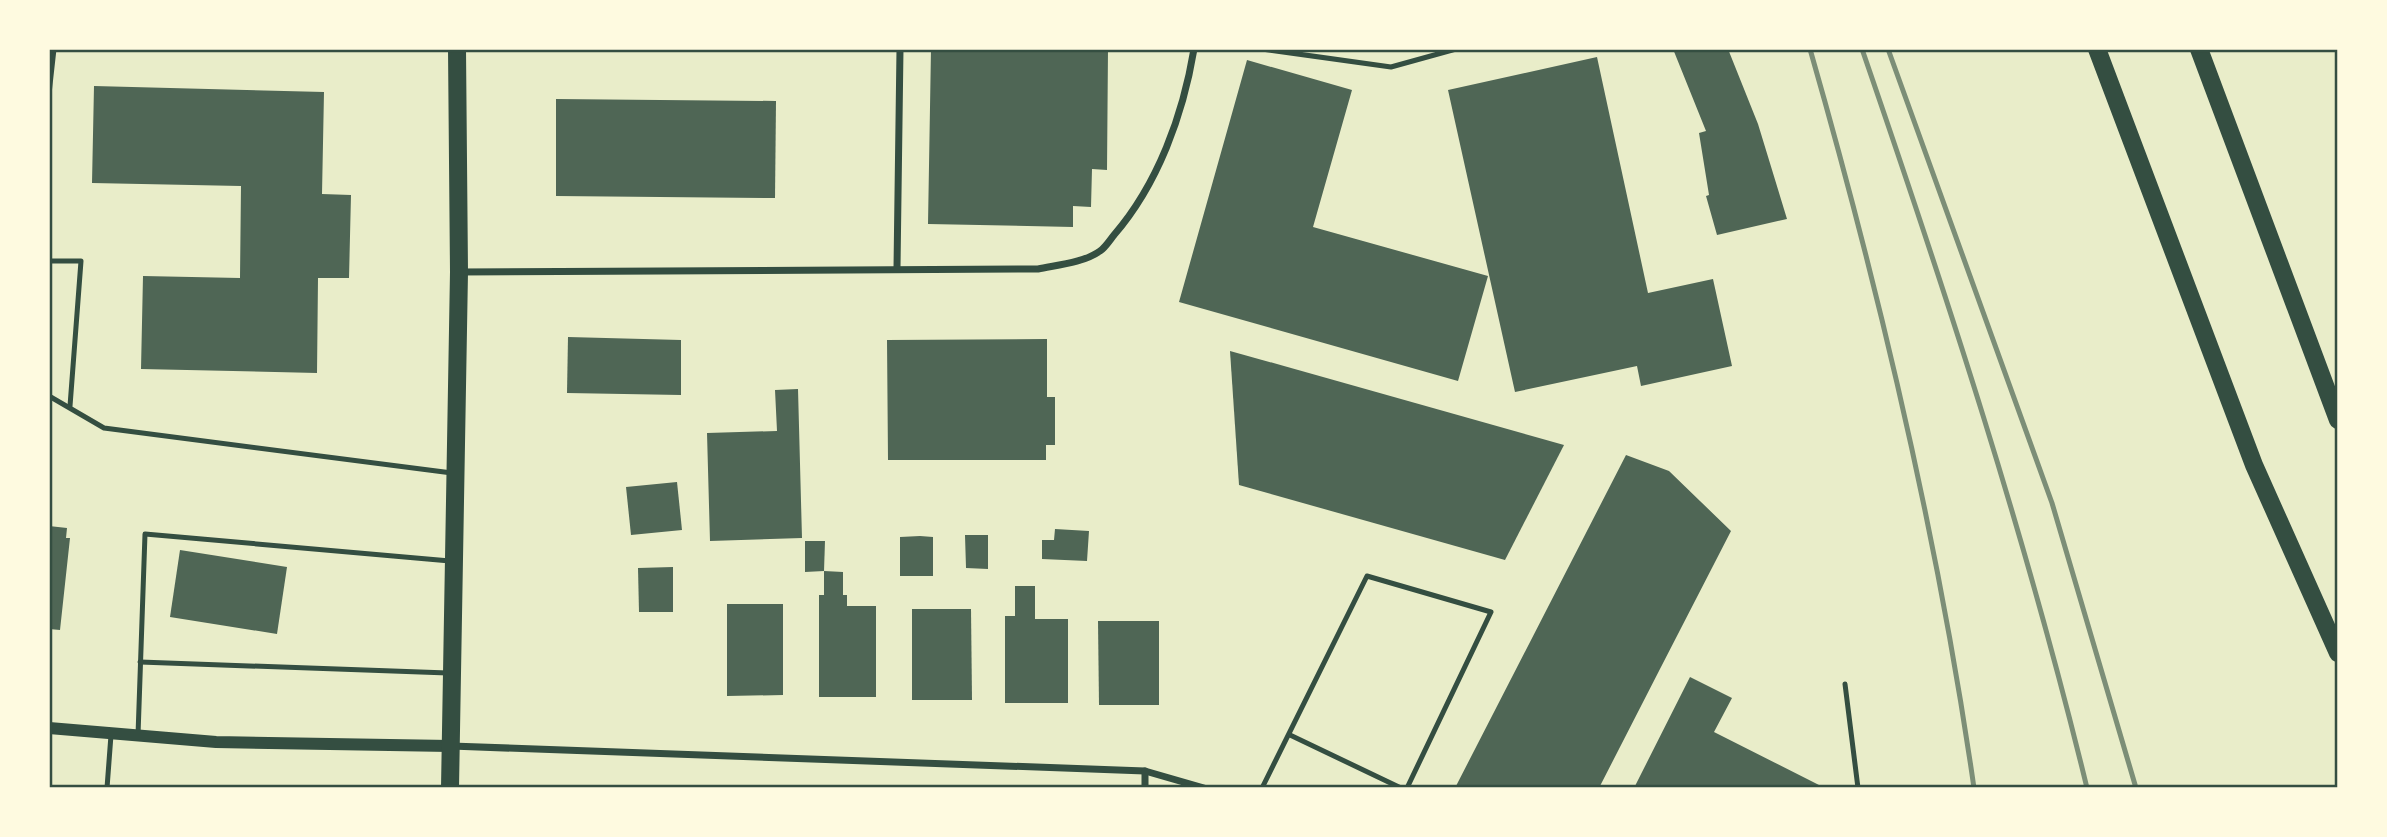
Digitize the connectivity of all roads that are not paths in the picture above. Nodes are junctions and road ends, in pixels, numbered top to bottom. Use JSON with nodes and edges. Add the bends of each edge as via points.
{"nodes":[{"id":1,"x":54,"y":49,"type":"edge"},
{"id":2,"x":457,"y":49,"type":"edge"},
{"id":3,"x":900,"y":49,"type":"edge"},
{"id":4,"x":1194,"y":49,"type":"edge"},
{"id":5,"x":1262,"y":49,"type":"edge"},
{"id":6,"x":1455,"y":49,"type":"edge"},
{"id":7,"x":2097,"y":49,"type":"edge"},
{"id":8,"x":2199,"y":49,"type":"edge"},
{"id":9,"x":49,"y":94,"type":"edge"},
{"id":10,"x":49,"y":261,"type":"edge"},
{"id":11,"x":897,"y":268,"type":"junction"},
{"id":12,"x":458,"y":272,"type":"junction"},
{"id":13,"x":49,"y":396,"type":"edge"},
{"id":14,"x":70,"y":406,"type":"junction"},
{"id":15,"x":2338,"y":420,"type":"edge"},
{"id":16,"x":455,"y":474,"type":"junction"},
{"id":17,"x":453,"y":561,"type":"junction"},
{"id":18,"x":2338,"y":653,"type":"edge"},
{"id":19,"x":140,"y":662,"type":"junction"},
{"id":20,"x":451,"y":673,"type":"junction"},
{"id":21,"x":1844,"y":684,"type":"dead end"},
{"id":22,"x":49,"y":729,"type":"edge"},
{"id":23,"x":111,"y":735,"type":"junction"},
{"id":24,"x":138,"y":736,"type":"junction"},
{"id":25,"x":1290,"y":736,"type":"junction"},
{"id":26,"x":450,"y":746,"type":"junction"},
{"id":27,"x":1145,"y":771,"type":"junction"},
{"id":28,"x":107,"y":788,"type":"edge"},
{"id":29,"x":450,"y":788,"type":"edge"},
{"id":30,"x":1145,"y":788,"type":"edge"},
{"id":31,"x":1204,"y":788,"type":"edge"},
{"id":32,"x":1262,"y":788,"type":"edge"},
{"id":33,"x":1401,"y":788,"type":"edge"},
{"id":34,"x":1407,"y":788,"type":"edge"},
{"id":35,"x":1858,"y":788,"type":"edge"}],
"edges":[{"from":1,"to":9,"type":"lane"},
{"from":2,"to":12,"type":"main road"},
{"from":3,"to":11,"type":"street"},
{"from":4,"to":11,"type":"street","via":[[1188,85],[1157,169],[1132,214],[1100,251],[1038,269]]},
{"from":5,"to":6,"type":"lane","via":[[1391,67]]},
{"from":7,"to":18,"type":"main road","via":[[2254,465]]},
{"from":8,"to":15,"type":"main road"},
{"from":10,"to":14,"type":"lane","via":[[81,261]]},
{"from":11,"to":12,"type":"street"},
{"from":12,"to":16,"type":"main road"},
{"from":13,"to":14,"type":"lane"},
{"from":14,"to":16,"type":"lane","via":[[104,428]]},
{"from":16,"to":17,"type":"main road"},
{"from":17,"to":19,"type":"lane","via":[[145,534]]},
{"from":17,"to":20,"type":"main road"},
{"from":19,"to":20,"type":"lane"},
{"from":19,"to":24,"type":"lane"},
{"from":20,"to":26,"type":"main road"},
{"from":21,"to":35,"type":"lane"},
{"from":22,"to":23,"type":"street"},
{"from":23,"to":24,"type":"street"},
{"from":23,"to":28,"type":"lane"},
{"from":24,"to":26,"type":"street"},
{"from":25,"to":32,"type":"lane"},
{"from":25,"to":33,"type":"lane"},
{"from":25,"to":34,"type":"lane","via":[[1367,576],[1491,612]]},
{"from":26,"to":27,"type":"street"},
{"from":26,"to":29,"type":"main road"},
{"from":27,"to":30,"type":"street"},
{"from":27,"to":31,"type":"street"}]}
